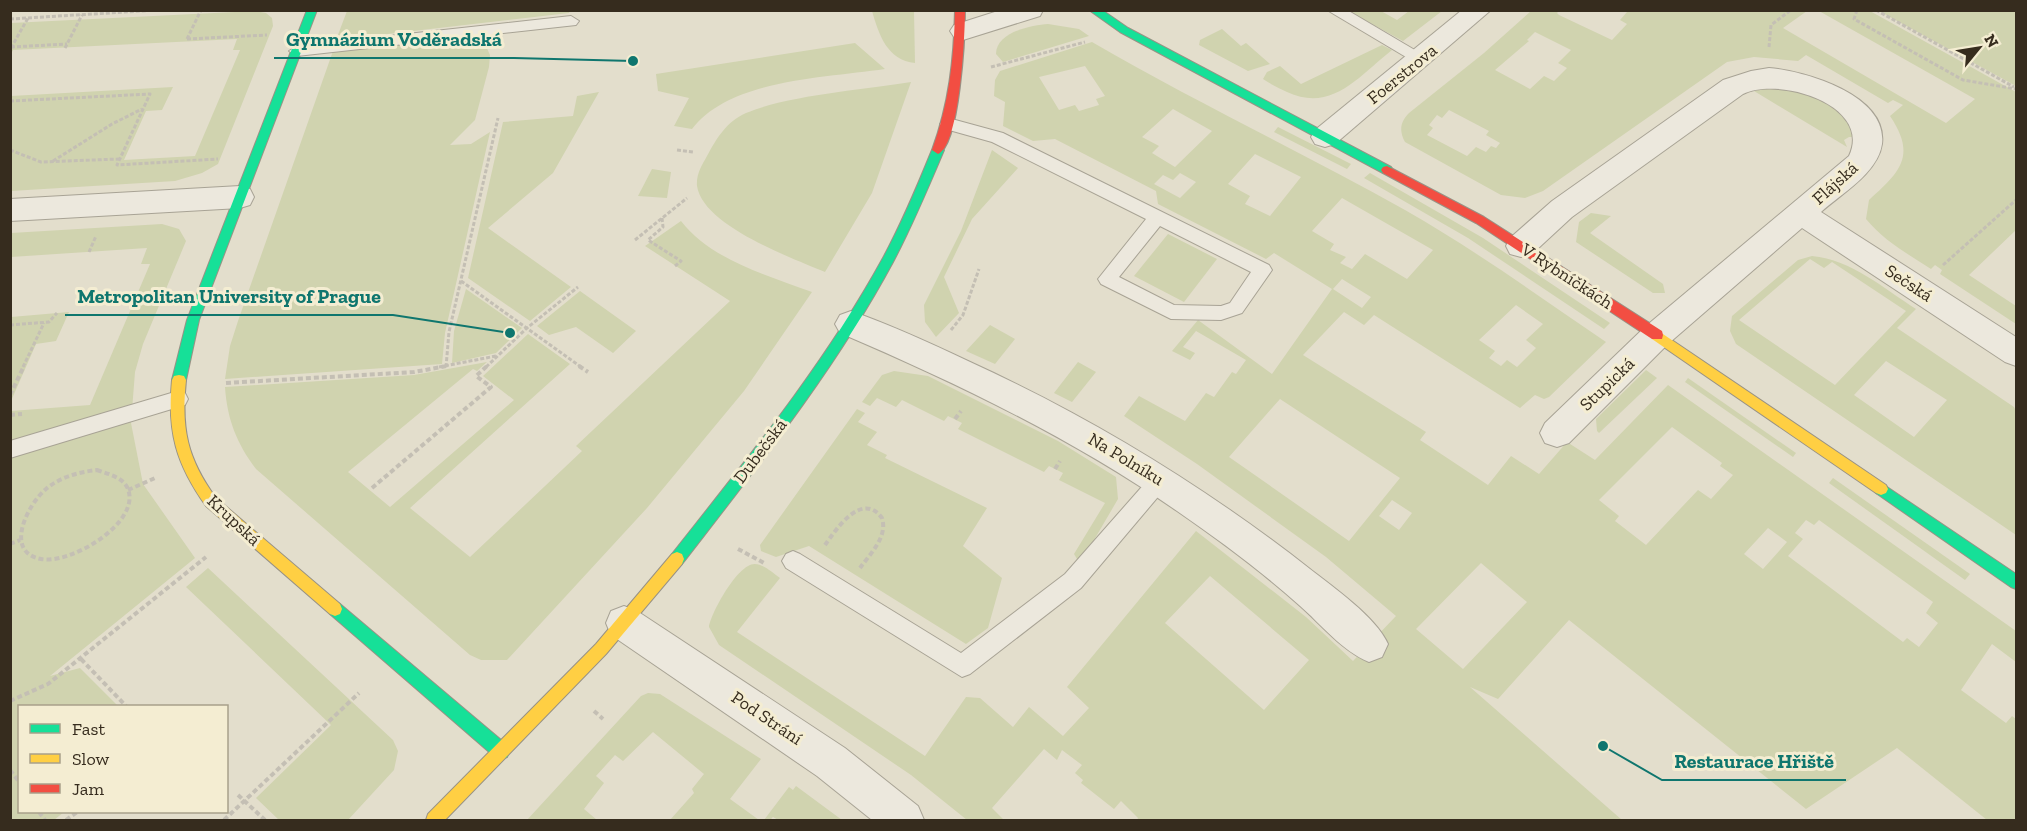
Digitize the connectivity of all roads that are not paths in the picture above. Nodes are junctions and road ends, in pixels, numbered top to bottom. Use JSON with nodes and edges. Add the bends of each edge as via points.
{"nodes":[{"id":1,"x":312,"y":10,"type":"edge"},
{"id":2,"x":1031,"y":10,"type":"edge"},
{"id":3,"x":1094,"y":10,"type":"edge"},
{"id":4,"x":1334,"y":10,"type":"edge"},
{"id":5,"x":1479,"y":10,"type":"edge"},
{"id":6,"x":571,"y":21,"type":"dead end"},
{"id":7,"x":962,"y":21,"type":"edge"},
{"id":8,"x":297,"y":51,"type":"junction"},
{"id":9,"x":1422,"y":58,"type":"junction"},
{"id":10,"x":948,"y":124,"type":"junction"},
{"id":11,"x":1324,"y":137,"type":"junction"},
{"id":12,"x":240,"y":197,"type":"junction"},
{"id":13,"x":10,"y":210,"type":"edge"},
{"id":14,"x":1802,"y":214,"type":"junction"},
{"id":15,"x":1157,"y":217,"type":"junction"},
{"id":16,"x":1521,"y":246,"type":"junction"},
{"id":17,"x":851,"y":324,"type":"junction"},
{"id":18,"x":1657,"y":335,"type":"junction"},
{"id":19,"x":2016,"y":353,"type":"edge"},
{"id":20,"x":178,"y":399,"type":"junction"},
{"id":21,"x":1557,"y":433,"type":"dead end"},
{"id":22,"x":10,"y":450,"type":"edge"},
{"id":23,"x":1161,"y":479,"type":"junction"},
{"id":24,"x":800,"y":565,"type":"road end"},
{"id":25,"x":2016,"y":582,"type":"edge"},
{"id":26,"x":624,"y":623,"type":"junction"},
{"id":27,"x":1370,"y":644,"type":"dead end"},
{"id":28,"x":501,"y":751,"type":"junction"},
{"id":29,"x":434,"y":820,"type":"edge"},
{"id":30,"x":904,"y":820,"type":"edge"}],
"edges":[{"from":1,"to":8,"type":"street","name":"Krupská"},
{"from":2,"to":7,"type":"street"},
{"from":3,"to":11,"type":"street","name":"V Rybníčkách","via":[[1124,30]]},
{"from":4,"to":9,"type":"lane"},
{"from":5,"to":9,"type":"street","name":"Foerstrova"},
{"from":6,"to":8,"type":"lane"},
{"from":7,"to":10,"type":"street","name":"Dubečská","via":[[960,67]]},
{"from":8,"to":12,"type":"street","name":"Krupská"},
{"from":9,"to":11,"type":"street","name":"Foerstrova"},
{"from":10,"to":15,"type":"lane","via":[[997,137]]},
{"from":10,"to":17,"type":"street","name":"Dubečská","via":[[927,182]]},
{"from":11,"to":16,"type":"street","name":"V Rybníčkách"},
{"from":12,"to":13,"type":"street"},
{"from":12,"to":20,"type":"street","name":"Krupská","via":[[183,350]]},
{"from":14,"to":16,"type":"street","name":"Flájská","via":[[1860,162],[1869,145],[1868,134],[1856,113],[1832,94],[1803,82],[1757,78],[1733,87],[1563,209]]},
{"from":14,"to":18,"type":"street","name":"Flájská"},
{"from":14,"to":19,"type":"street","name":"Sečská"},
{"from":15,"to":15,"type":"lane","via":[[1263,270],[1236,308],[1221,313],[1171,312],[1107,279]]},
{"from":16,"to":18,"type":"street","name":"V Rybníčkách"},
{"from":17,"to":23,"type":"street","name":"Na Polníku","via":[[944,363],[1035,408]]},
{"from":17,"to":26,"type":"street","name":"Dubečská","via":[[730,490]]},
{"from":18,"to":21,"type":"street","name":"Stupická"},
{"from":18,"to":25,"type":"street","name":"V Rybníčkách"},
{"from":20,"to":22,"type":"lane"},
{"from":20,"to":28,"type":"street","name":"Krupská","via":[[179,445],[190,473],[211,502]]},
{"from":23,"to":24,"type":"lane","via":[[1073,581],[962,666]]},
{"from":23,"to":27,"type":"street","name":"Na Polníku","via":[[1280,568]]},
{"from":26,"to":28,"type":"street","name":"Dubečská"},
{"from":26,"to":30,"type":"street","name":"Pod Strání","via":[[831,762]]},
{"from":28,"to":29,"type":"street","name":"Dubečská"}]}
